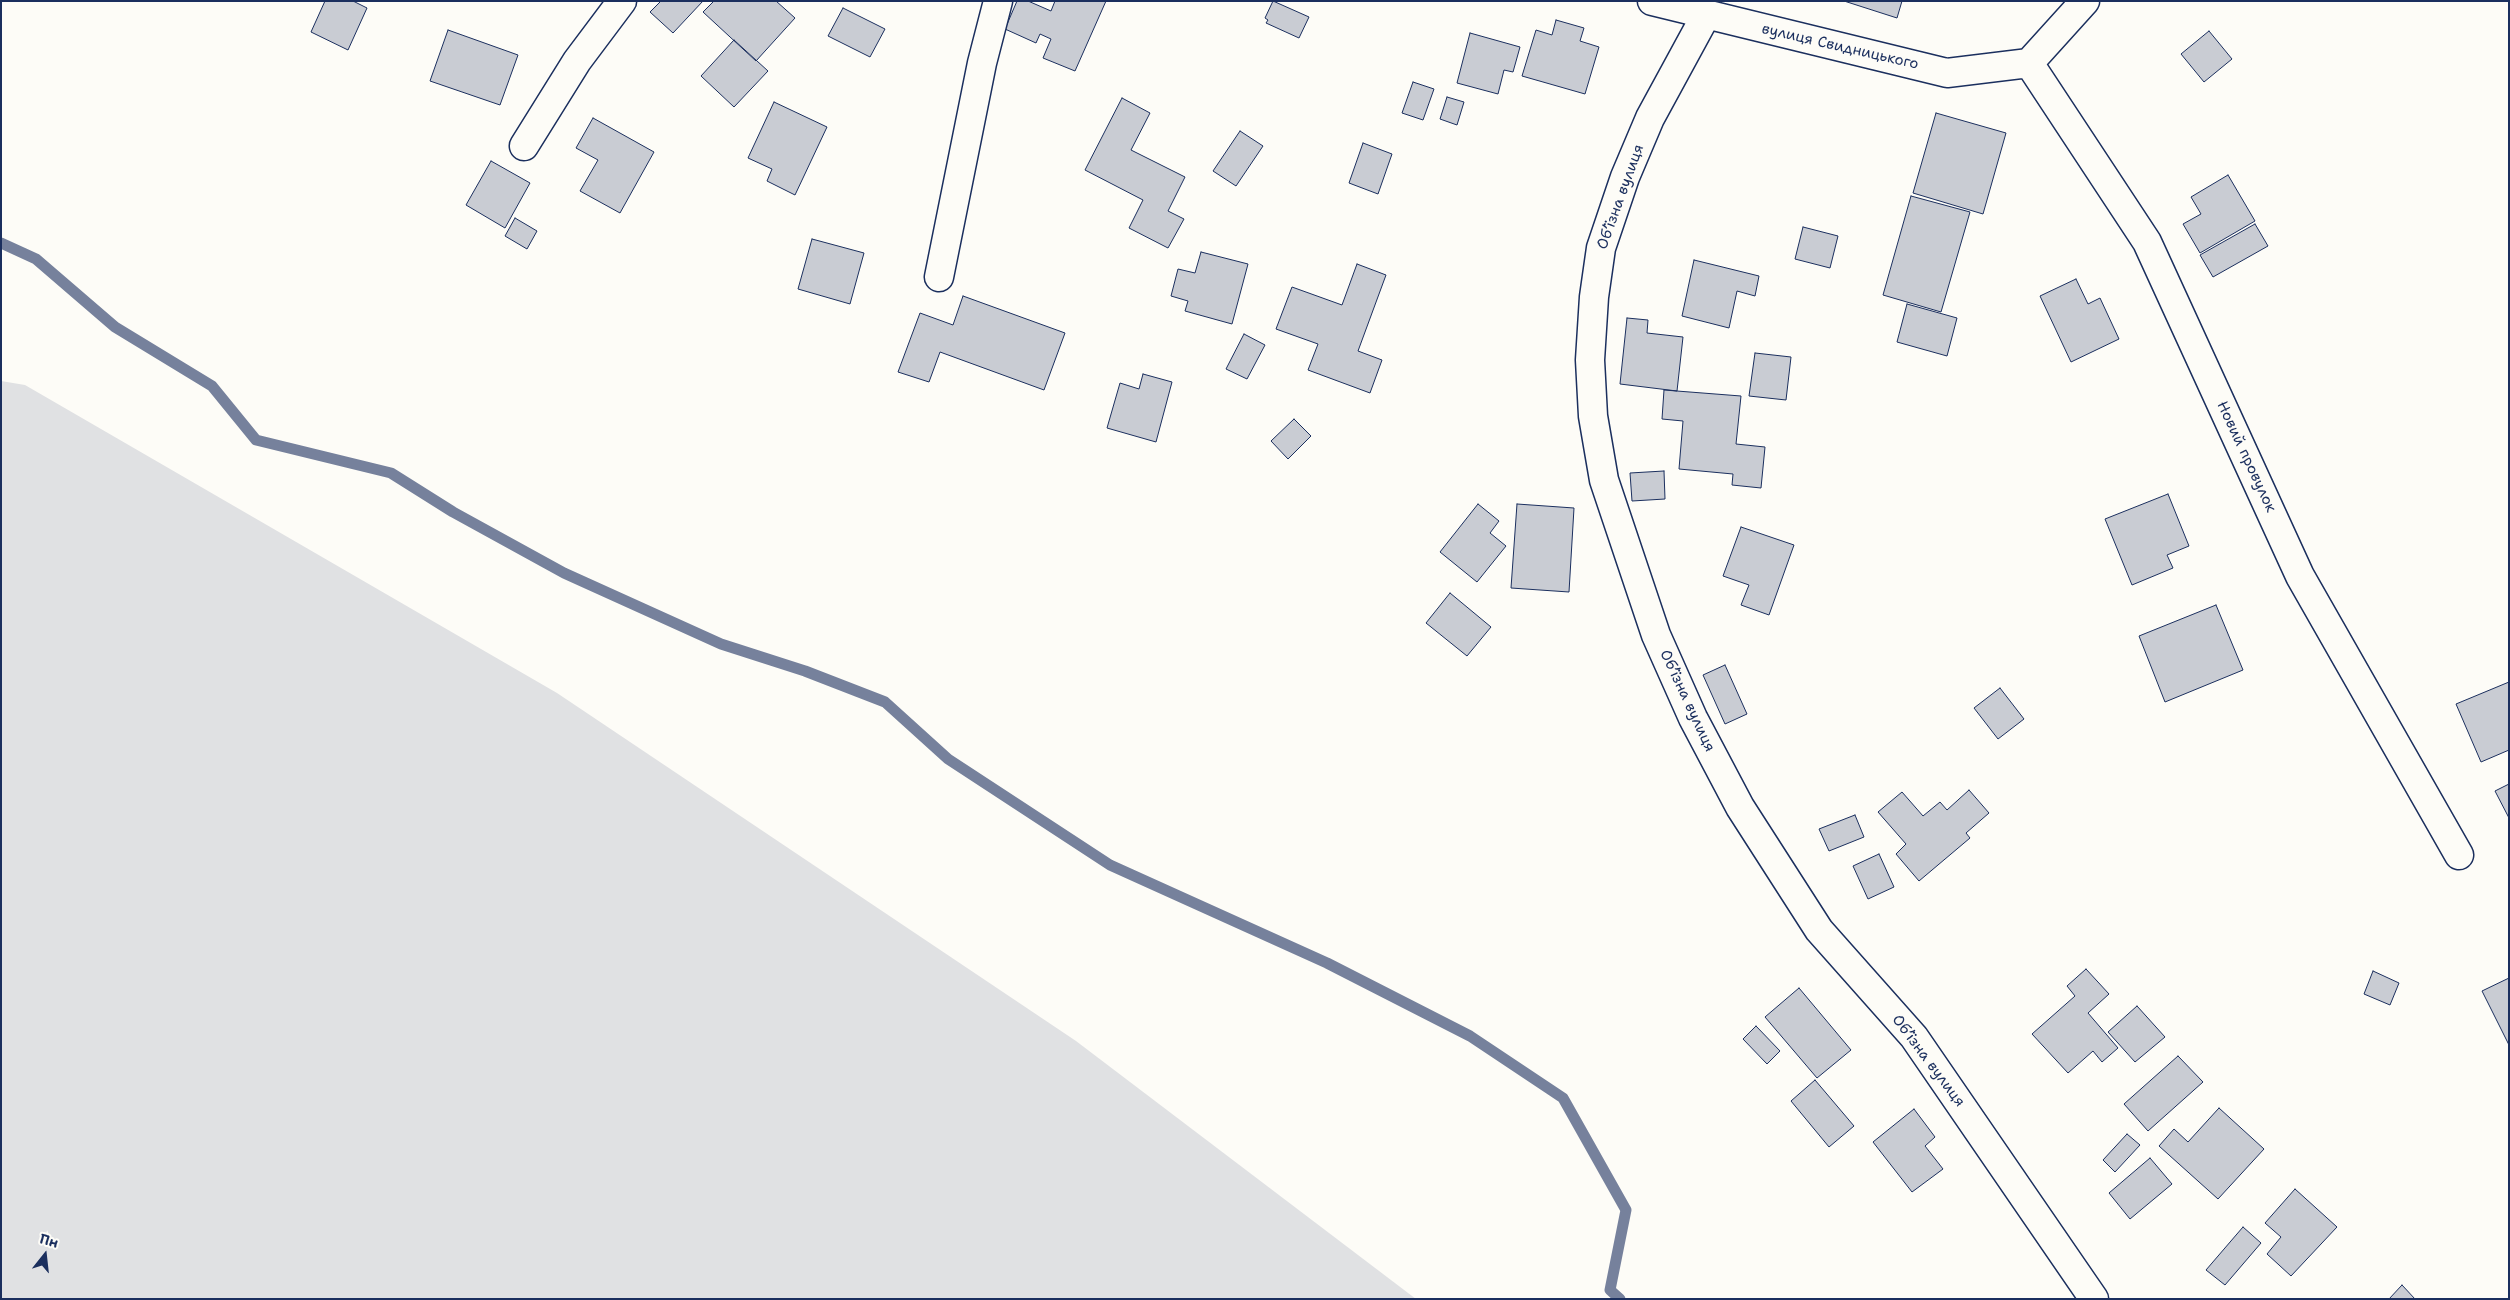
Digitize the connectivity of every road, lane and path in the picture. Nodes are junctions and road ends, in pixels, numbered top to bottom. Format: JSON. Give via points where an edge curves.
{"nodes":[{"id":1,"x":622,"y":1,"type":"edge"},
{"id":2,"x":998,"y":1,"type":"edge"},
{"id":3,"x":1652,"y":1,"type":"edge"},
{"id":4,"x":2085,"y":1,"type":"edge"},
{"id":5,"x":1706,"y":15,"type":"junction"},
{"id":6,"x":2029,"y":63,"type":"junction"},
{"id":7,"x":524,"y":146,"type":"dead end"},
{"id":8,"x":939,"y":277,"type":"dead end"},
{"id":9,"x":2459,"y":855,"type":"dead end"},
{"id":10,"x":2094,"y":1299,"type":"edge"}],
"edges":[{"from":1,"to":7,"type":"street","via":[[577,61]]},
{"from":2,"to":8,"type":"street","via":[[982,63]]},
{"from":3,"to":5,"type":"street","name":"вулиця Свидницького"},
{"from":4,"to":6,"type":"street"},
{"from":5,"to":6,"type":"street","name":"вулиця Свидницького","via":[[1947,72]]},
{"from":5,"to":10,"type":"street","name":"Обʼїзна вулиця","via":[[1650,118],[1625,177],[1601,248],[1590,360],[1593,416],[1604,480],[1656,635],[1693,718],[1740,807],[1819,930],[1914,1037]]},
{"from":6,"to":9,"type":"street","name":"Новий провулок","via":[[2147,242],[2300,576]]}]}
